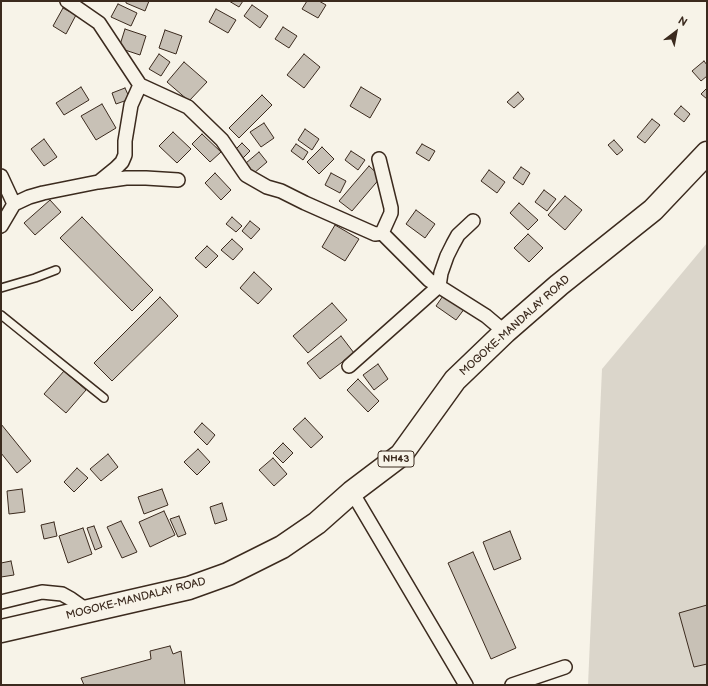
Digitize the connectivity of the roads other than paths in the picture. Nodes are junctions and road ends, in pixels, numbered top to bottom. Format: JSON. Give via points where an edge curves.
{"nodes":[{"id":1,"x":67,"y":1,"type":"edge"},
{"id":2,"x":140,"y":85,"type":"junction"},
{"id":3,"x":707,"y":153,"type":"edge"},
{"id":4,"x":379,"y":159,"type":"dead end"},
{"id":5,"x":1,"y":176,"type":"edge"},
{"id":6,"x":178,"y":180,"type":"dead end"},
{"id":7,"x":98,"y":182,"type":"junction"},
{"id":8,"x":14,"y":204,"type":"junction"},
{"id":9,"x":473,"y":221,"type":"dead end"},
{"id":10,"x":1,"y":226,"type":"edge"},
{"id":11,"x":382,"y":233,"type":"junction"},
{"id":12,"x":56,"y":270,"type":"dead end"},
{"id":13,"x":439,"y":286,"type":"junction"},
{"id":14,"x":1,"y":288,"type":"edge"},
{"id":15,"x":1,"y":315,"type":"edge"},
{"id":16,"x":505,"y":332,"type":"junction"},
{"id":17,"x":349,"y":366,"type":"dead end"},
{"id":18,"x":104,"y":398,"type":"dead end"},
{"id":19,"x":352,"y":492,"type":"junction"},
{"id":20,"x":1,"y":602,"type":"edge"},
{"id":21,"x":88,"y":611,"type":"junction"},
{"id":22,"x":1,"y":631,"type":"edge"},
{"id":23,"x":565,"y":667,"type":"dead end"},
{"id":24,"x":466,"y":685,"type":"edge"},
{"id":25,"x":512,"y":685,"type":"edge"}],
"edges":[{"from":1,"to":2,"type":"street","via":[[99,23]]},
{"from":2,"to":7,"type":"street","via":[[131,105],[122,162]]},
{"from":2,"to":11,"type":"street","via":[[188,107],[222,140],[246,176],[375,234]]},
{"from":3,"to":16,"type":"highway","name":"MOGOKE-MANDALAY ROAD","number":"NH43","via":[[653,210]]},
{"from":4,"to":11,"type":"street","via":[[391,208]]},
{"from":5,"to":8,"type":"street"},
{"from":6,"to":7,"type":"street","via":[[133,178]]},
{"from":7,"to":8,"type":"street","via":[[43,193]]},
{"from":8,"to":10,"type":"street"},
{"from":9,"to":13,"type":"street","via":[[458,235],[446,256]]},
{"from":11,"to":13,"type":"street","via":[[429,280]]},
{"from":12,"to":14,"type":"lane"},
{"from":13,"to":16,"type":"street","via":[[486,316]]},
{"from":13,"to":17,"type":"street"},
{"from":15,"to":18,"type":"lane"},
{"from":16,"to":19,"type":"highway","name":"MOGOKE-MANDALAY ROAD","number":"NH43","via":[[455,380],[401,455]]},
{"from":19,"to":21,"type":"highway","name":"MOGOKE-MANDALAY ROAD","number":"NH43","via":[[317,523],[282,547],[228,574],[189,588]]},
{"from":19,"to":24,"type":"street"},
{"from":20,"to":21,"type":"street","via":[[42,592],[62,594]]},
{"from":21,"to":22,"type":"highway","name":"MOGOKE-MANDALAY ROAD","number":"NH43"},
{"from":23,"to":25,"type":"street"}]}
